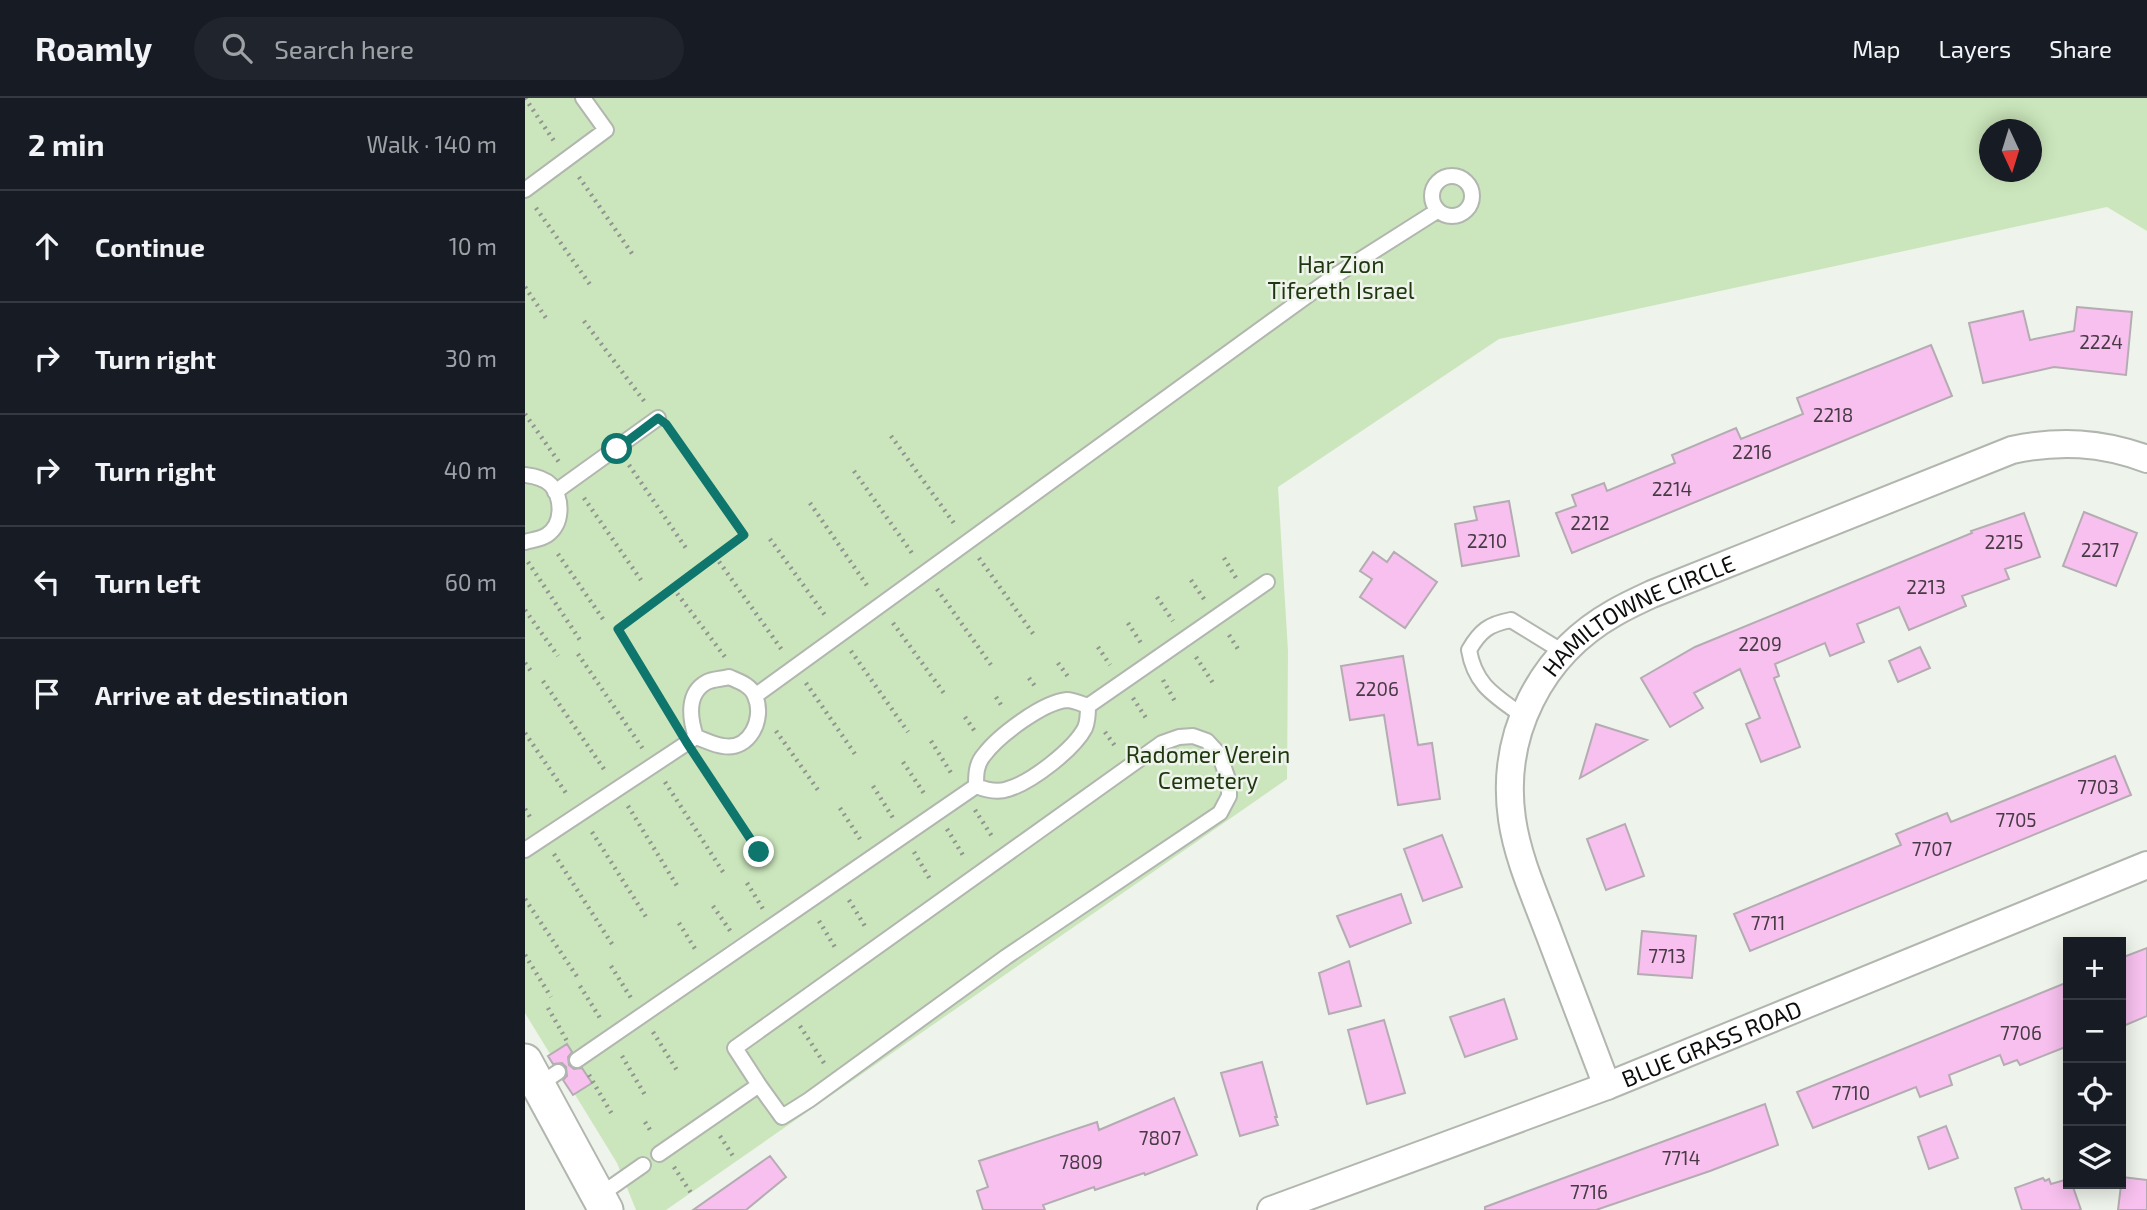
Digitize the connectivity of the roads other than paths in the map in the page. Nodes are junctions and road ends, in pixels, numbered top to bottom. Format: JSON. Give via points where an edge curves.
{"nodes":[{"id":1,"x":583,"y":98,"type":"edge"},
{"id":2,"x":525,"y":190,"type":"edge"},
{"id":3,"x":1437,"y":211,"type":"dead end"},
{"id":4,"x":658,"y":418,"type":"road end"},
{"id":5,"x":2147,"y":459,"type":"edge"},
{"id":6,"x":525,"y":475,"type":"edge"},
{"id":7,"x":555,"y":492,"type":"junction"},
{"id":8,"x":525,"y":542,"type":"edge"},
{"id":9,"x":1267,"y":582,"type":"dead end"},
{"id":10,"x":1563,"y":652,"type":"junction"},
{"id":11,"x":753,"y":695,"type":"junction"},
{"id":12,"x":1088,"y":706,"type":"junction"},
{"id":13,"x":1523,"y":716,"type":"junction"},
{"id":14,"x":692,"y":740,"type":"junction"},
{"id":15,"x":976,"y":786,"type":"junction"},
{"id":16,"x":525,"y":850,"type":"edge"},
{"id":17,"x":2147,"y":865,"type":"edge"},
{"id":18,"x":577,"y":1060,"type":"dead end"},
{"id":19,"x":541,"y":1073,"type":"edge"},
{"id":20,"x":759,"y":1085,"type":"junction"},
{"id":21,"x":1607,"y":1086,"type":"junction"},
{"id":22,"x":659,"y":1153,"type":"dead end"},
{"id":23,"x":643,"y":1165,"type":"dead end"},
{"id":24,"x":603,"y":1203,"type":"edge"},
{"id":25,"x":1271,"y":1210,"type":"edge"}],
"edges":[{"from":1,"to":2,"type":"lane","via":[[606,130]]},
{"from":3,"to":11,"type":"lane","via":[[1333,277]]},
{"from":4,"to":7,"type":"lane"},
{"from":5,"to":10,"type":"street","name":"HAMILTOWNE CIRCLE","via":[[2064,442],[2012,450],[1652,594],[1614,612]]},
{"from":6,"to":7,"type":"lane","via":[[542,479]]},
{"from":7,"to":8,"type":"lane","via":[[560,515],[553,528],[546,536]]},
{"from":9,"to":12,"type":"lane"},
{"from":10,"to":13,"type":"street","name":"HAMILTOWNE CIRCLE","via":[[1543,677]]},
{"from":10,"to":13,"type":"lane","via":[[1511,620],[1480,632],[1469,650],[1472,666],[1482,685]]},
{"from":11,"to":14,"type":"lane","via":[[759,719],[742,743],[725,747]]},
{"from":11,"to":14,"type":"lane","via":[[729,677],[705,682],[691,699]]},
{"from":12,"to":15,"type":"lane","via":[[1087,724],[1076,743],[1040,771],[1007,790]]},
{"from":12,"to":15,"type":"lane","via":[[1069,700],[1048,705],[1020,724],[983,756]]},
{"from":13,"to":21,"type":"street","name":"HAMILTOWNE CIRCLE","via":[[1510,772],[1512,822],[1524,867]]},
{"from":14,"to":16,"type":"lane"},
{"from":15,"to":18,"type":"lane"},
{"from":17,"to":21,"type":"street","name":"BLUE GRASS ROAD"},
{"from":19,"to":24,"type":"street"},
{"from":20,"to":20,"type":"lane","via":[[736,1048],[789,1009],[1162,743],[1193,736],[1207,741],[1219,754],[1229,782],[1229,796],[1220,813],[782,1116]]},
{"from":20,"to":22,"type":"lane"},
{"from":21,"to":25,"type":"street","name":"BLUE GRASS ROAD"},
{"from":23,"to":24,"type":"lane"}]}
